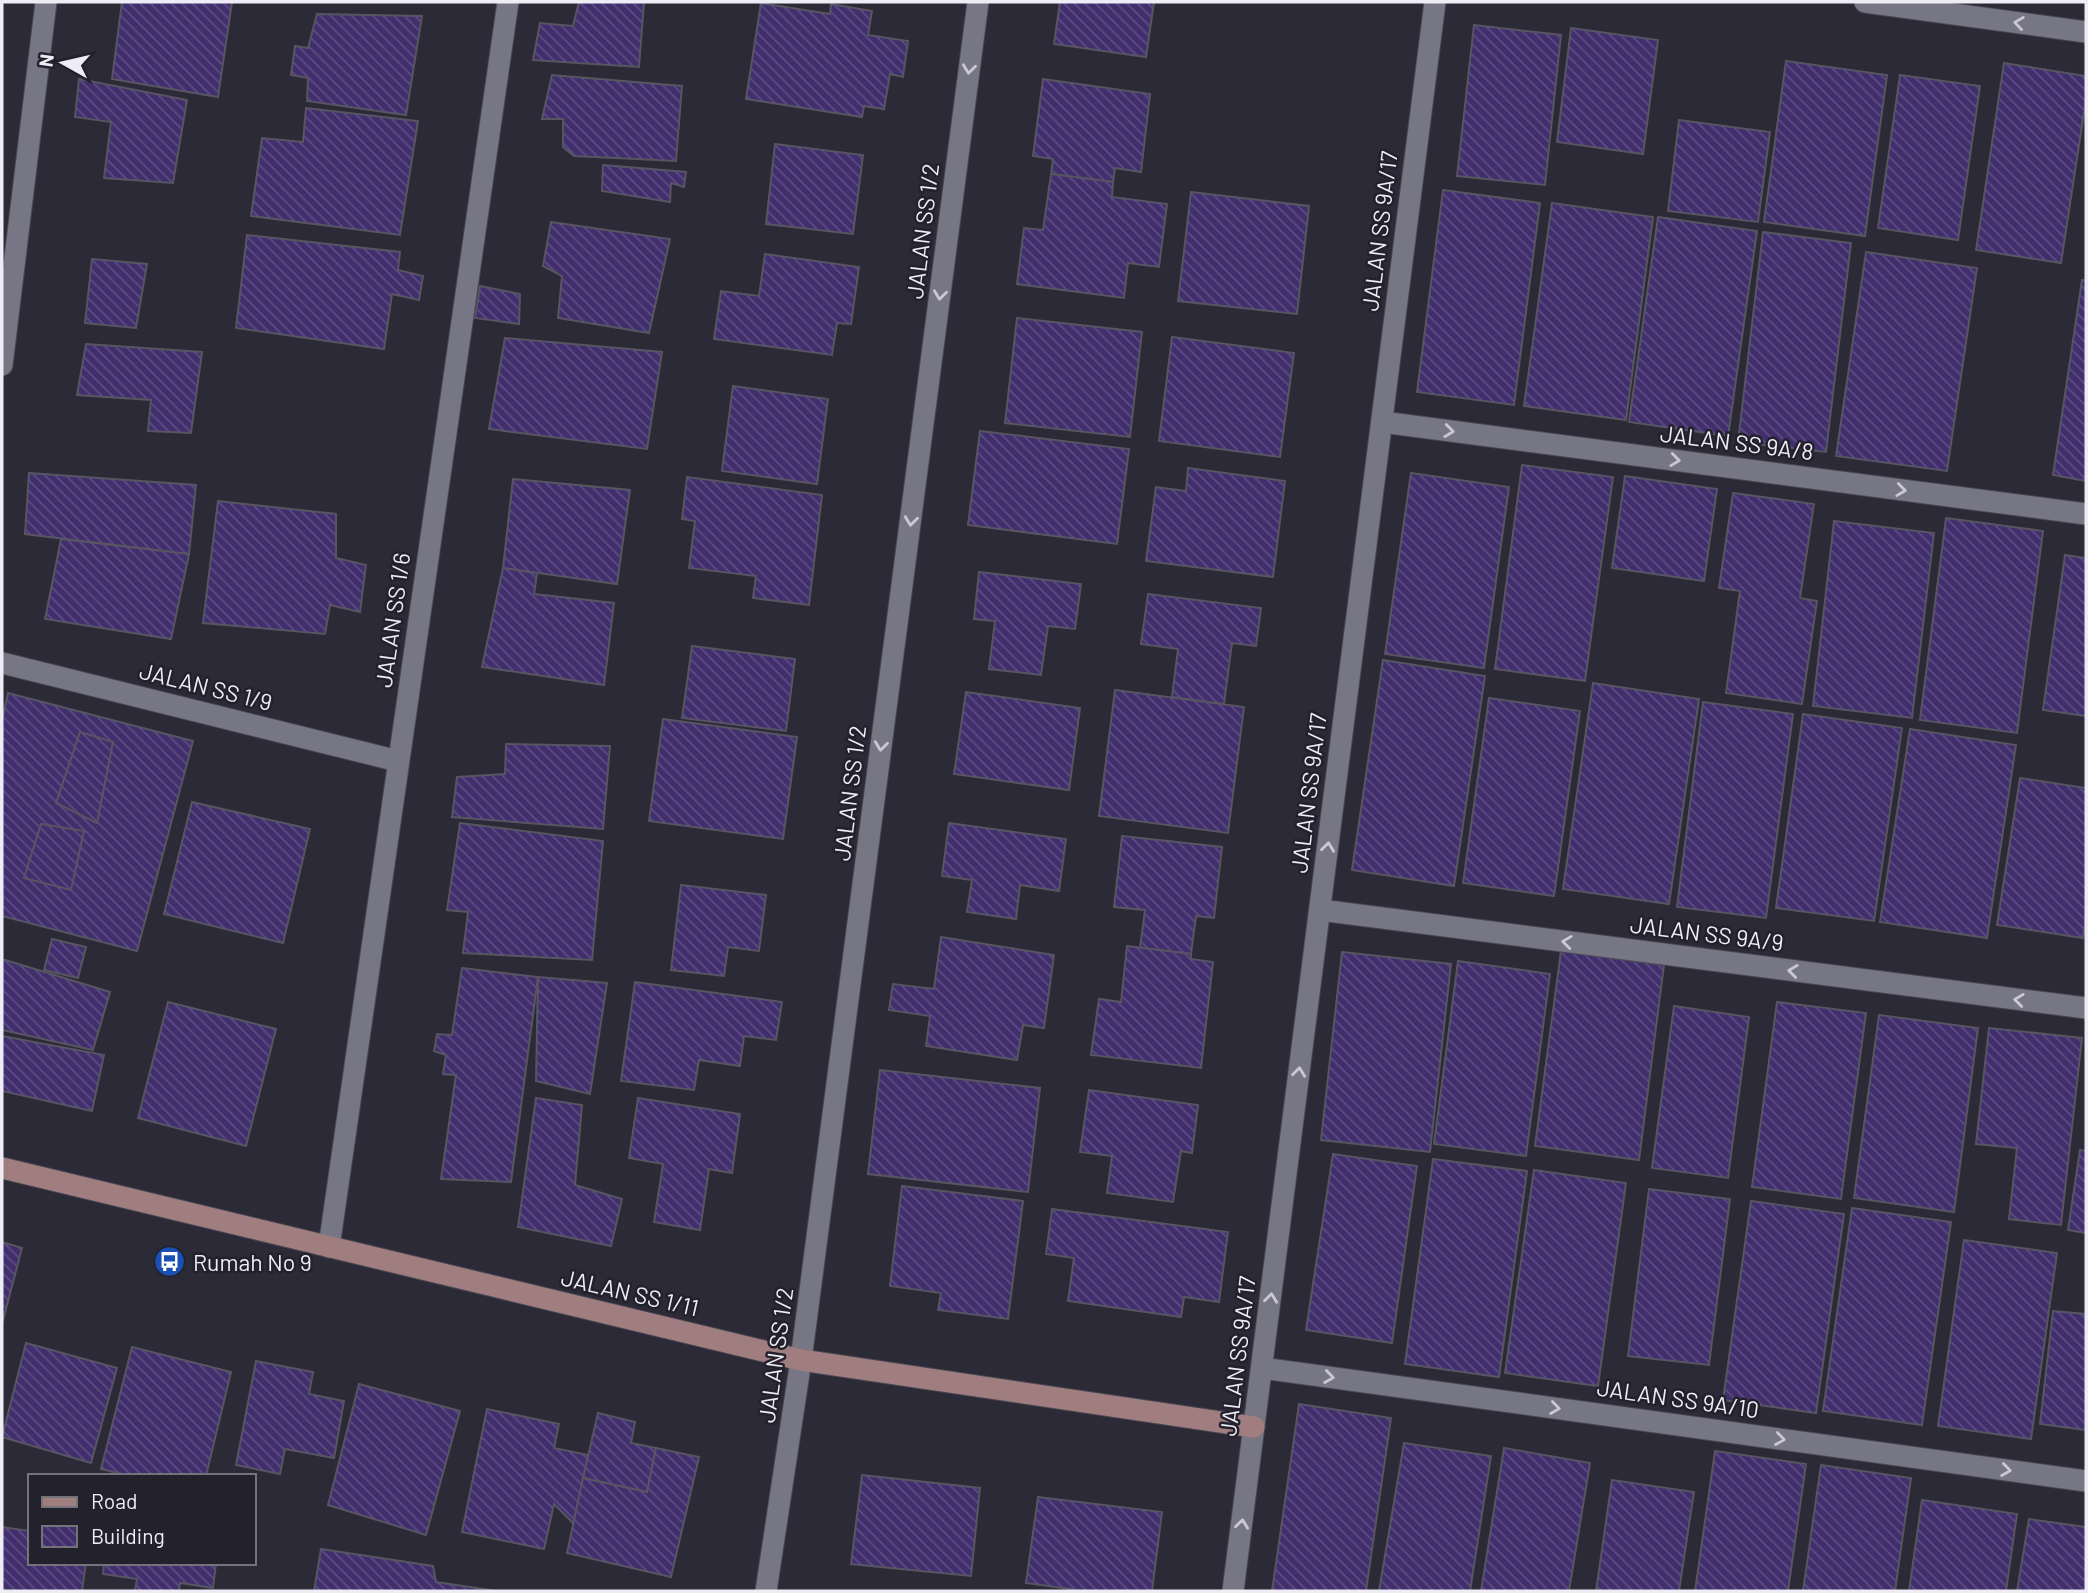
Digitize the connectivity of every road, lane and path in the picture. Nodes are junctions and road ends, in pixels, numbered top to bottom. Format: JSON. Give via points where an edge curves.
{"nodes":[{"id":1,"x":46,"y":2,"type":"edge"},
{"id":2,"x":508,"y":2,"type":"edge"},
{"id":3,"x":978,"y":2,"type":"edge"},
{"id":4,"x":1435,"y":2,"type":"edge"},
{"id":5,"x":1865,"y":2,"type":"edge"},
{"id":6,"x":2086,"y":32,"type":"edge"},
{"id":7,"x":2,"y":365,"type":"edge"},
{"id":8,"x":1382,"y":422,"type":"junction"},
{"id":9,"x":2086,"y":514,"type":"edge"},
{"id":10,"x":2,"y":663,"type":"edge"},
{"id":11,"x":398,"y":761,"type":"junction"},
{"id":12,"x":1320,"y":910,"type":"junction"},
{"id":13,"x":2086,"y":1008,"type":"edge"},
{"id":14,"x":2,"y":1168,"type":"edge"},
{"id":15,"x":329,"y":1247,"type":"junction"},
{"id":16,"x":801,"y":1360,"type":"junction"},
{"id":17,"x":1262,"y":1368,"type":"junction"},
{"id":18,"x":1254,"y":1427,"type":"junction"},
{"id":19,"x":2086,"y":1481,"type":"edge"},
{"id":20,"x":766,"y":1591,"type":"edge"},
{"id":21,"x":1233,"y":1591,"type":"edge"}],
"edges":[{"from":1,"to":7,"type":"street"},
{"from":2,"to":11,"type":"street","name":"JALAN SS 1/6"},
{"from":3,"to":16,"type":"street","name":"JALAN SS 1/2","one_way":true},
{"from":4,"to":8,"type":"street","name":"JALAN SS 9A/17"},
{"from":6,"to":5,"type":"street","one_way":true},
{"from":8,"to":9,"type":"street","name":"JALAN SS 9A/8","one_way":true},
{"from":12,"to":8,"type":"street","name":"JALAN SS 9A/17","one_way":true},
{"from":10,"to":11,"type":"street","name":"JALAN SS 1/9"},
{"from":11,"to":15,"type":"street","name":"JALAN SS 1/6"},
{"from":13,"to":12,"type":"street","name":"JALAN SS 9A/9","one_way":true},
{"from":17,"to":12,"type":"street","name":"JALAN SS 9A/17","one_way":true},
{"from":14,"to":15,"type":"street","name":"JALAN SS 1/11"},
{"from":15,"to":16,"type":"street","name":"JALAN SS 1/11"},
{"from":16,"to":18,"type":"street","name":"JALAN SS 1/11"},
{"from":16,"to":20,"type":"street","name":"JALAN SS 1/2"},
{"from":17,"to":18,"type":"street","name":"JALAN SS 9A/17"},
{"from":17,"to":19,"type":"street","name":"JALAN SS 9A/10","one_way":true},
{"from":21,"to":18,"type":"street","name":"JALAN SS 9A/17","one_way":true}]}
